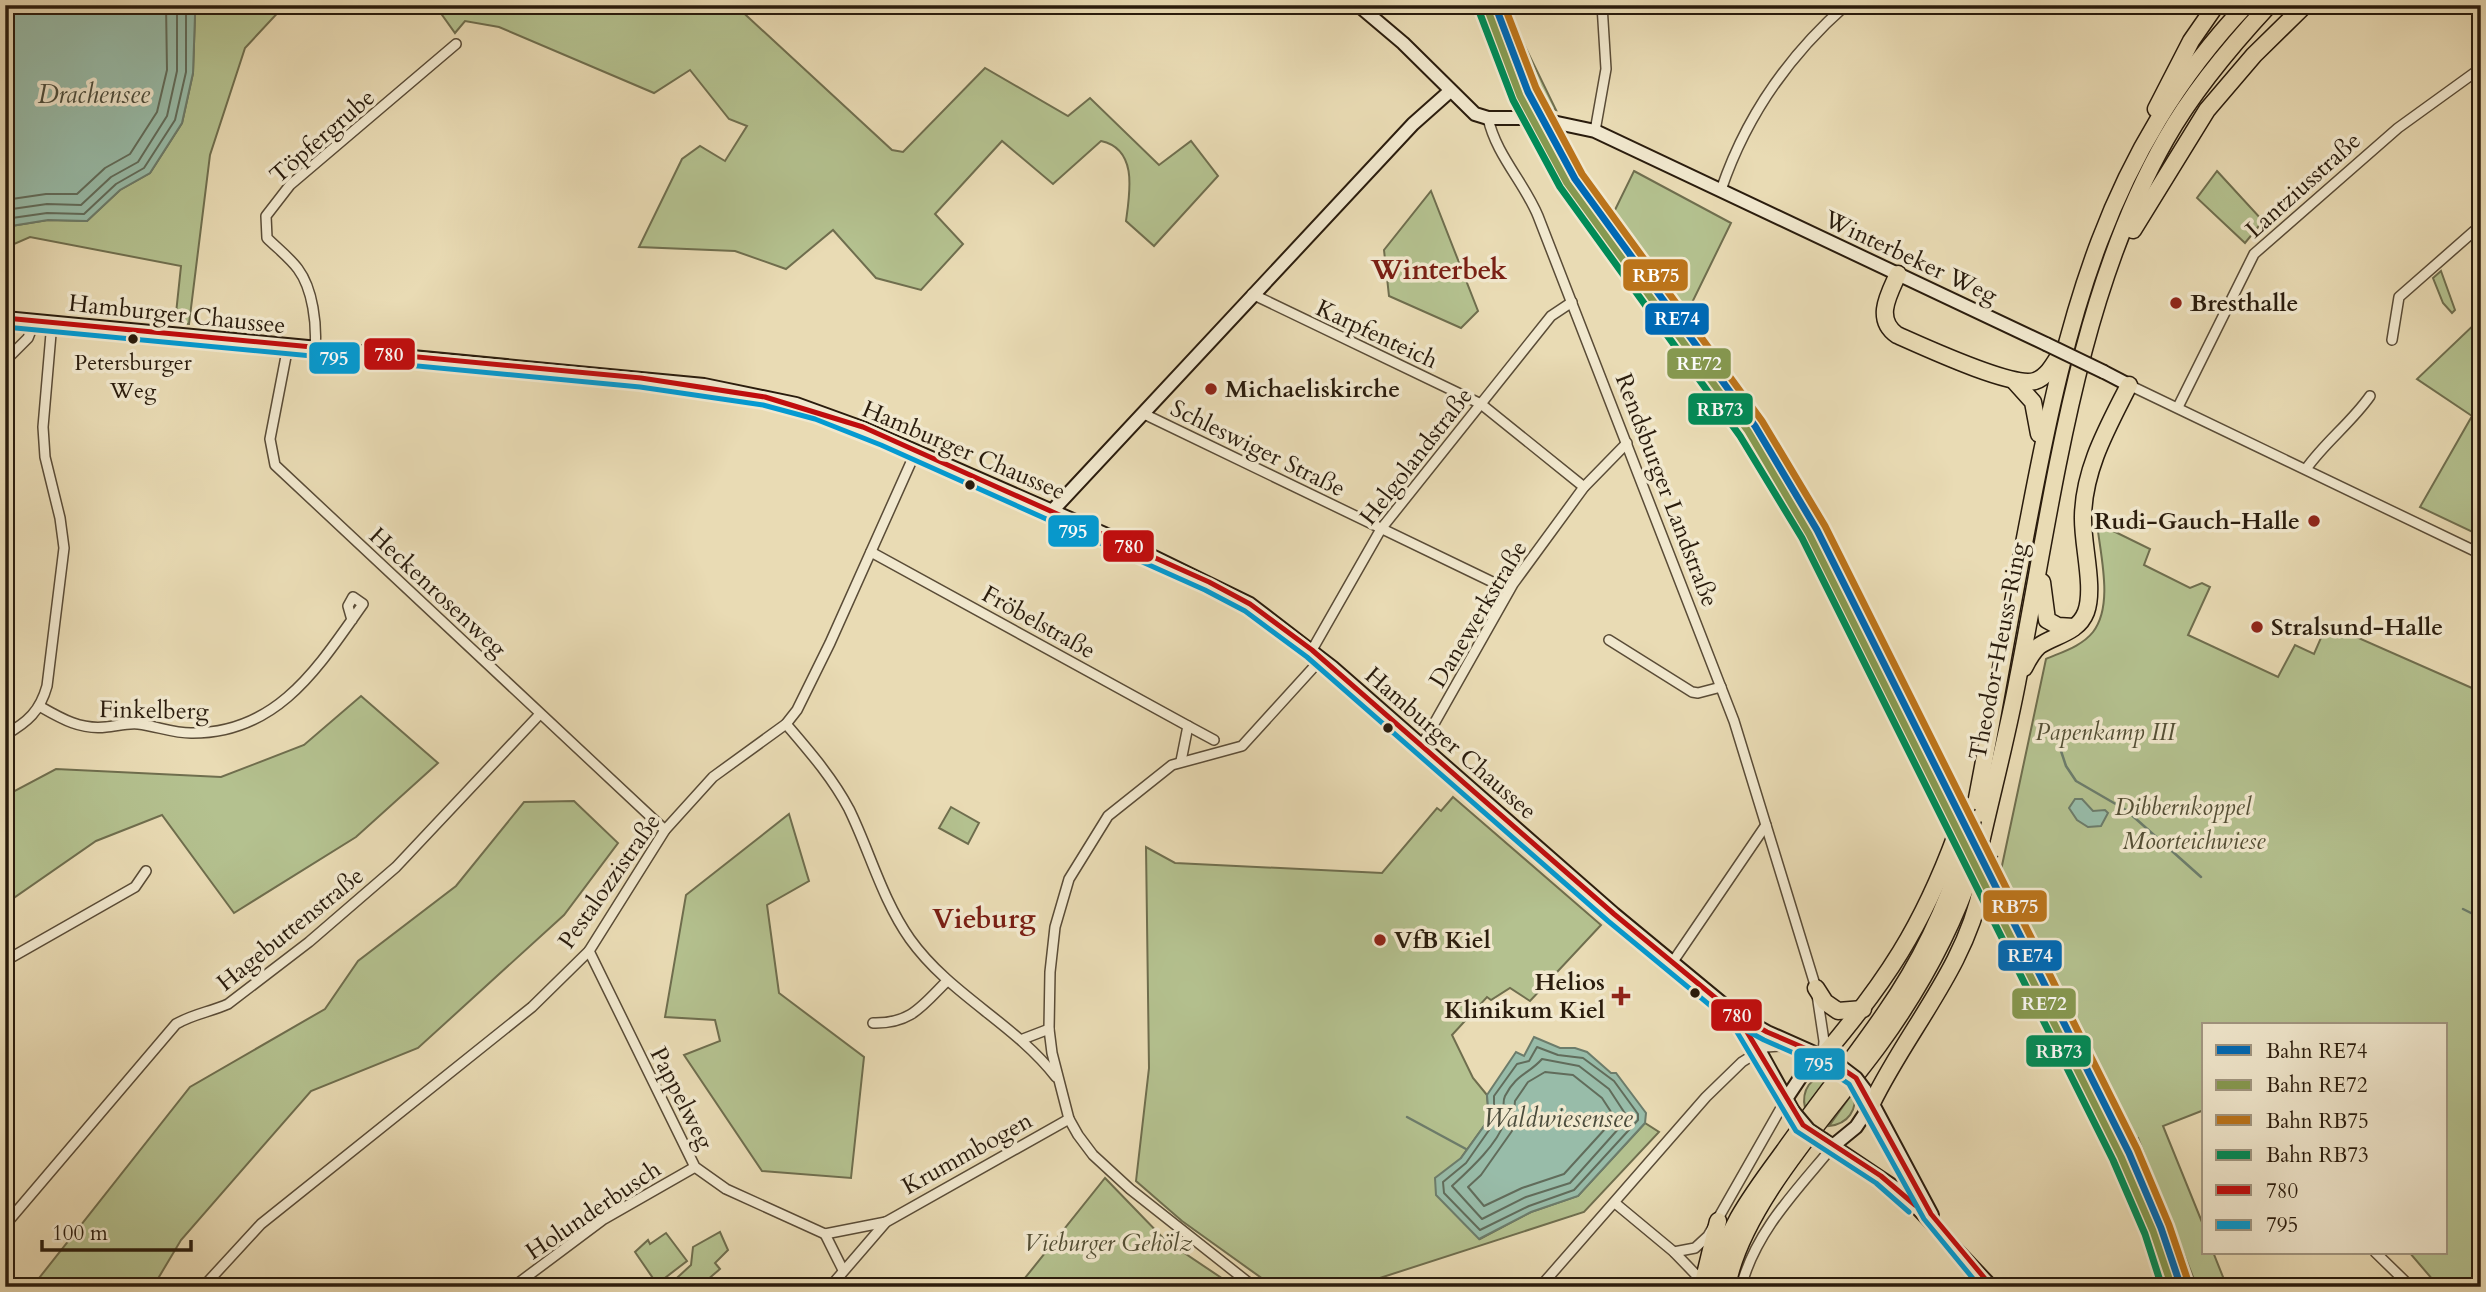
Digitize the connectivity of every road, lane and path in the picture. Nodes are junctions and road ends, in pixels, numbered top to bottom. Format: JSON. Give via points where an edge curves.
{"nodes":[{"id":1,"x":1359,"y":5,"type":"edge"},
{"id":2,"x":1602,"y":5,"type":"edge"},
{"id":3,"x":1846,"y":5,"type":"edge"},
{"id":4,"x":2216,"y":5,"type":"edge"},
{"id":5,"x":2246,"y":5,"type":"edge"},
{"id":6,"x":2269,"y":5,"type":"edge"},
{"id":7,"x":2305,"y":5,"type":"edge"},
{"id":8,"x":456,"y":44,"type":"dead end"},
{"id":9,"x":2481,"y":68,"type":"edge"},
{"id":10,"x":1449,"y":92,"type":"junction"},
{"id":11,"x":1488,"y":118,"type":"junction"},
{"id":12,"x":1595,"y":131,"type":"junction"},
{"id":13,"x":2136,"y":156,"type":"junction"},
{"id":14,"x":1721,"y":190,"type":"junction"},
{"id":15,"x":2481,"y":225,"type":"edge"},
{"id":16,"x":2111,"y":268,"type":"junction"},
{"id":17,"x":1898,"y":274,"type":"junction"},
{"id":18,"x":1252,"y":294,"type":"junction"},
{"id":19,"x":1572,"y":302,"type":"junction"},
{"id":20,"x":5,"y":318,"type":"edge"},
{"id":21,"x":35,"y":320,"type":"junction"},
{"id":22,"x":52,"y":322,"type":"junction"},
{"id":23,"x":2392,"y":340,"type":"dead end"},
{"id":24,"x":2066,"y":343,"type":"junction"},
{"id":25,"x":288,"y":346,"type":"junction"},
{"id":26,"x":315,"y":349,"type":"junction"},
{"id":27,"x":5,"y":362,"type":"edge"},
{"id":28,"x":2015,"y":382,"type":"junction"},
{"id":29,"x":2137,"y":389,"type":"junction"},
{"id":30,"x":2370,"y":396,"type":"dead end"},
{"id":31,"x":1481,"y":404,"type":"junction"},
{"id":32,"x":2178,"y":407,"type":"junction"},
{"id":33,"x":1142,"y":414,"type":"junction"},
{"id":34,"x":1627,"y":443,"type":"junction"},
{"id":35,"x":916,"y":451,"type":"junction"},
{"id":36,"x":2041,"y":456,"type":"junction"},
{"id":37,"x":2306,"y":469,"type":"junction"},
{"id":38,"x":1584,"y":487,"type":"junction"},
{"id":39,"x":1052,"y":511,"type":"junction"},
{"id":40,"x":1381,"y":528,"type":"junction"},
{"id":41,"x":871,"y":552,"type":"junction"},
{"id":42,"x":2040,"y":552,"type":"junction"},
{"id":43,"x":2481,"y":554,"type":"edge"},
{"id":44,"x":1509,"y":590,"type":"junction"},
{"id":45,"x":352,"y":620,"type":"dead end"},
{"id":46,"x":2074,"y":627,"type":"junction"},
{"id":47,"x":1609,"y":640,"type":"dead end"},
{"id":48,"x":1317,"y":654,"type":"junction"},
{"id":49,"x":2018,"y":680,"type":"junction"},
{"id":50,"x":1721,"y":687,"type":"junction"},
{"id":51,"x":41,"y":707,"type":"junction"},
{"id":52,"x":540,"y":715,"type":"junction"},
{"id":53,"x":786,"y":724,"type":"junction"},
{"id":54,"x":1188,"y":726,"type":"junction"},
{"id":55,"x":5,"y":735,"type":"edge"},
{"id":56,"x":1214,"y":740,"type":"dead end"},
{"id":57,"x":1422,"y":745,"type":"junction"},
{"id":58,"x":1181,"y":761,"type":"junction"},
{"id":59,"x":1996,"y":780,"type":"junction"},
{"id":60,"x":1970,"y":812,"type":"junction"},
{"id":61,"x":1766,"y":825,"type":"junction"},
{"id":62,"x":665,"y":830,"type":"junction"},
{"id":63,"x":146,"y":871,"type":"dead end"},
{"id":64,"x":589,"y":951,"type":"junction"},
{"id":65,"x":5,"y":961,"type":"edge"},
{"id":66,"x":1672,"y":963,"type":"junction"},
{"id":67,"x":947,"y":981,"type":"junction"},
{"id":68,"x":1816,"y":988,"type":"junction"},
{"id":69,"x":1863,"y":1009,"type":"junction"},
{"id":70,"x":1742,"y":1020,"type":"junction"},
{"id":71,"x":873,"y":1023,"type":"dead end"},
{"id":72,"x":1049,"y":1029,"type":"junction"},
{"id":73,"x":1023,"y":1039,"type":"junction"},
{"id":74,"x":1794,"y":1045,"type":"junction"},
{"id":75,"x":1759,"y":1050,"type":"junction"},
{"id":76,"x":1829,"y":1059,"type":"junction"},
{"id":77,"x":1057,"y":1078,"type":"junction"},
{"id":78,"x":1868,"y":1096,"type":"junction"},
{"id":79,"x":1786,"y":1099,"type":"junction"},
{"id":80,"x":1069,"y":1119,"type":"junction"},
{"id":81,"x":1829,"y":1142,"type":"junction"},
{"id":82,"x":695,"y":1167,"type":"junction"},
{"id":83,"x":1615,"y":1203,"type":"junction"},
{"id":84,"x":886,"y":1222,"type":"junction"},
{"id":85,"x":1718,"y":1222,"type":"junction"},
{"id":86,"x":5,"y":1225,"type":"edge"},
{"id":87,"x":1941,"y":1230,"type":"junction"},
{"id":88,"x":825,"y":1234,"type":"junction"},
{"id":89,"x":1674,"y":1252,"type":"junction"},
{"id":90,"x":2377,"y":1254,"type":"edge"},
{"id":91,"x":843,"y":1270,"type":"junction"},
{"id":92,"x":1706,"y":1285,"type":"edge"},
{"id":93,"x":203,"y":1287,"type":"edge"},
{"id":94,"x":513,"y":1287,"type":"edge"},
{"id":95,"x":830,"y":1287,"type":"edge"},
{"id":96,"x":1254,"y":1287,"type":"edge"},
{"id":97,"x":1541,"y":1287,"type":"edge"},
{"id":98,"x":1727,"y":1287,"type":"edge"},
{"id":99,"x":1741,"y":1287,"type":"edge"},
{"id":100,"x":1992,"y":1287,"type":"edge"},
{"id":101,"x":2411,"y":1287,"type":"edge"}],
"edges":[{"from":1,"to":10,"type":"main road"},
{"from":2,"to":12,"type":"street","via":[[1606,69]]},
{"from":3,"to":14,"type":"street","via":[[1782,72],[1762,102]]},
{"from":4,"to":13,"type":"highway","via":[[2181,59]]},
{"from":5,"to":13,"type":"highway","name":"Theodor-Heuss-Ring","via":[[2190,75]]},
{"from":6,"to":16,"type":"highway","name":"Theodor-Heuss-Ring","via":[[2215,67],[2166,138]]},
{"from":7,"to":16,"type":"highway","via":[[2207,110]]},
{"from":8,"to":26,"type":"street","name":"Töpfergrube","via":[[290,185],[266,216],[267,238],[304,279],[316,329]]},
{"from":9,"to":32,"type":"street","name":"Lantziusstraße","via":[[2398,128],[2254,254]]},
{"from":10,"to":11,"type":"main road","via":[[1475,114]]},
{"from":10,"to":18,"type":"main road"},
{"from":11,"to":12,"type":"main road","name":"Winterbeker Weg","bridge":true,"via":[[1527,118]]},
{"from":11,"to":19,"type":"street","name":"Rendsburger Landstraße","via":[[1493,141],[1528,192]]},
{"from":12,"to":14,"type":"main road","name":"Winterbeker Weg"},
{"from":13,"to":24,"type":"highway","name":"Theodor-Heuss-Ring","via":[[2098,239]]},
{"from":14,"to":17,"type":"main road","name":"Winterbeker Weg"},
{"from":15,"to":23,"type":"street","via":[[2399,297]]},
{"from":16,"to":42,"type":"highway","name":"Theodor-Heuss-Ring","via":[[2073,394]]},
{"from":17,"to":28,"type":"highway","via":[[1885,304],[1891,331]]},
{"from":17,"to":29,"type":"main road","name":"Winterbeker Weg","bridge":true},
{"from":18,"to":31,"type":"street","name":"Karpfenteich"},
{"from":18,"to":33,"type":"main road"},
{"from":19,"to":31,"type":"street","name":"Helgolandstraße","via":[[1552,316]]},
{"from":19,"to":34,"type":"street","name":"Rendsburger Landstraße"},
{"from":20,"to":21,"type":"main road","name":"Hamburger Chaussee"},
{"from":21,"to":22,"type":"main road","name":"Hamburger Chaussee"},
{"from":21,"to":27,"type":"street","via":[[29,338]]},
{"from":22,"to":25,"type":"main road","name":"Hamburger Chaussee"},
{"from":22,"to":51,"type":"street","via":[[43,427],[64,548]]},
{"from":24,"to":28,"type":"highway","via":[[2042,377]]},
{"from":24,"to":36,"type":"highway","name":"Theodor-Heuss-Ring"},
{"from":25,"to":26,"type":"main road","name":"Hamburger Chaussee"},
{"from":25,"to":52,"type":"street","name":"Heckenrosenweg","via":[[270,439],[275,465]]},
{"from":26,"to":35,"type":"main road","name":"Hamburger Chaussee","via":[[704,385],[796,404]]},
{"from":28,"to":36,"type":"highway","via":[[2036,408]]},
{"from":29,"to":32,"type":"street","name":"Winterbeker Weg"},
{"from":29,"to":46,"type":"highway","via":[[2097,450],[2088,480],[2083,513],[2088,605]]},
{"from":30,"to":37,"type":"street"},
{"from":31,"to":38,"type":"street","name":"Karpfenteich"},
{"from":31,"to":40,"type":"street","name":"Helgolandstraße"},
{"from":32,"to":37,"type":"street","name":"Winterbeker Weg"},
{"from":33,"to":39,"type":"main road"},
{"from":33,"to":40,"type":"street","name":"Schleswiger Straße"},
{"from":34,"to":38,"type":"street","name":"Danewerkstraße"},
{"from":34,"to":50,"type":"street","name":"Rendsburger Landstraße"},
{"from":35,"to":39,"type":"main road","name":"Hamburger Chaussee"},
{"from":35,"to":41,"type":"street","name":"Pestalozzistraße"},
{"from":36,"to":60,"type":"highway","name":"Theodor-Heuss-Ring"},
{"from":37,"to":43,"type":"street","name":"Winterbeker Weg"},
{"from":38,"to":44,"type":"street","name":"Danewerkstraße"},
{"from":39,"to":48,"type":"main road","name":"Hamburger Chaussee","via":[[1230,593]]},
{"from":40,"to":44,"type":"street","name":"Schleswiger Straße"},
{"from":40,"to":48,"type":"street","name":"Helgolandstraße"},
{"from":41,"to":53,"type":"street","name":"Pestalozzistraße","via":[[797,710]]},
{"from":41,"to":54,"type":"street","name":"Fröbelstraße"},
{"from":42,"to":46,"type":"highway","via":[[2044,615],[2051,623]]},
{"from":42,"to":49,"type":"highway","name":"Theodor-Heuss-Ring"},
{"from":44,"to":57,"type":"street","name":"Danewerkstraße"},
{"from":45,"to":51,"type":"street","name":"Finkelberg","via":[[294,694],[267,713],[229,728],[192,733],[138,724],[93,728],[67,722]]},
{"from":46,"to":49,"type":"highway","via":[[2037,649]]},
{"from":47,"to":50,"type":"street","via":[[1692,692]]},
{"from":48,"to":57,"type":"main road","name":"Hamburger Chaussee"},
{"from":48,"to":58,"type":"street","name":"Helgolandstraße","via":[[1242,746]]},
{"from":49,"to":59,"type":"highway","name":"Theodor-Heuss-Ring"},
{"from":50,"to":61,"type":"street","name":"Rendsburger Landstraße"},
{"from":51,"to":55,"type":"street"},
{"from":52,"to":62,"type":"street","name":"Heckenrosenweg"},
{"from":52,"to":86,"type":"street","name":"Hagebuttenstraße","via":[[396,867],[317,935],[228,1004],[194,1013],[176,1024]]},
{"from":53,"to":62,"type":"street","name":"Pestalozzistraße","via":[[713,777]]},
{"from":53,"to":67,"type":"street","via":[[825,769],[849,809],[886,897],[910,939]]},
{"from":54,"to":56,"type":"street","name":"Fröbelstraße"},
{"from":54,"to":58,"type":"street"},
{"from":57,"to":66,"type":"main road","name":"Hamburger Chaussee"},
{"from":58,"to":72,"type":"street","name":"Helgolandstraße","via":[[1108,816],[1069,879],[1055,928]]},
{"from":59,"to":78,"type":"highway","bridge":true,"via":[[1989,854],[1974,918],[1952,969]]},
{"from":59,"to":98,"type":"highway","name":"Theodor-Heuss-Ring","bridge":true,"via":[[1973,867],[1928,971],[1757,1210],[1740,1242]]},
{"from":60,"to":69,"type":"highway","bridge":true,"via":[[1922,916]]},
{"from":60,"to":92,"type":"highway","name":"Theodor-Heuss-Ring","bridge":true,"via":[[1964,850],[1922,954],[1885,1013],[1745,1205]]},
{"from":61,"to":66,"type":"street"},
{"from":61,"to":68,"type":"street","name":"Rendsburger Landstraße"},
{"from":62,"to":64,"type":"street","name":"Pestalozzistraße"},
{"from":63,"to":65,"type":"street","via":[[135,887]]},
{"from":64,"to":82,"type":"street","name":"Pappelweg"},
{"from":64,"to":93,"type":"street","name":"Pestalozzistraße","via":[[532,1007],[261,1224]]},
{"from":66,"to":70,"type":"main road","name":"Hamburger Chaussee"},
{"from":67,"to":71,"type":"street","via":[[910,1018]]},
{"from":67,"to":73,"type":"street"},
{"from":68,"to":69,"type":"highway","via":[[1838,1011]]},
{"from":68,"to":76,"type":"street","name":"Rendsburger Landstraße"},
{"from":69,"to":76,"type":"highway"},
{"from":70,"to":74,"type":"main road","name":"Hamburger Chaussee"},
{"from":70,"to":75,"type":"main road","name":"Hamburger Chaussee"},
{"from":72,"to":73,"type":"street"},
{"from":72,"to":77,"type":"street","name":"Helgolandstraße"},
{"from":73,"to":77,"type":"street"},
{"from":74,"to":75,"type":"street"},
{"from":74,"to":76,"type":"main road","name":"Hamburger Chaussee"},
{"from":75,"to":79,"type":"main road","name":"Hamburger Chaussee"},
{"from":75,"to":83,"type":"street","via":[[1706,1097]]},
{"from":76,"to":78,"type":"main road","name":"Hamburger Chaussee","bridge":true,"via":[[1856,1078]]},
{"from":76,"to":79,"type":"main road","via":[[1802,1075]]},
{"from":77,"to":80,"type":"street","name":"Helgolandstraße"},
{"from":78,"to":81,"type":"main road","via":[[1856,1127]]},
{"from":78,"to":87,"type":"main road","name":"Hamburger Chaussee"},
{"from":79,"to":81,"type":"main road","name":"Hamburger Chaussee","bridge":true,"via":[[1809,1130]]},
{"from":79,"to":85,"type":"street"},
{"from":80,"to":84,"type":"street","name":"Krummbogen"},
{"from":80,"to":96,"type":"street","name":"Helgolandstraße","via":[[1093,1155]]},
{"from":81,"to":87,"type":"main road","name":"Hamburger Chaussee","via":[[1903,1193]]},
{"from":81,"to":99,"type":"street","via":[[1773,1219]]},
{"from":82,"to":88,"type":"street","name":"Pappelweg","via":[[726,1189]]},
{"from":82,"to":94,"type":"street","name":"Holunderbusch","via":[[604,1219]]},
{"from":83,"to":89,"type":"street"},
{"from":83,"to":97,"type":"street"},
{"from":84,"to":88,"type":"street","name":"Krummbogen"},
{"from":84,"to":91,"type":"street","name":"Krummbogen"},
{"from":85,"to":89,"type":"street","via":[[1699,1246]]},
{"from":85,"to":92,"type":"highway"},
{"from":87,"to":100,"type":"main road","name":"Hamburger Chaussee"},
{"from":88,"to":91,"type":"street"},
{"from":89,"to":92,"type":"street"},
{"from":90,"to":101,"type":"street"},
{"from":91,"to":95,"type":"street","name":"Krummbogen"}]}
